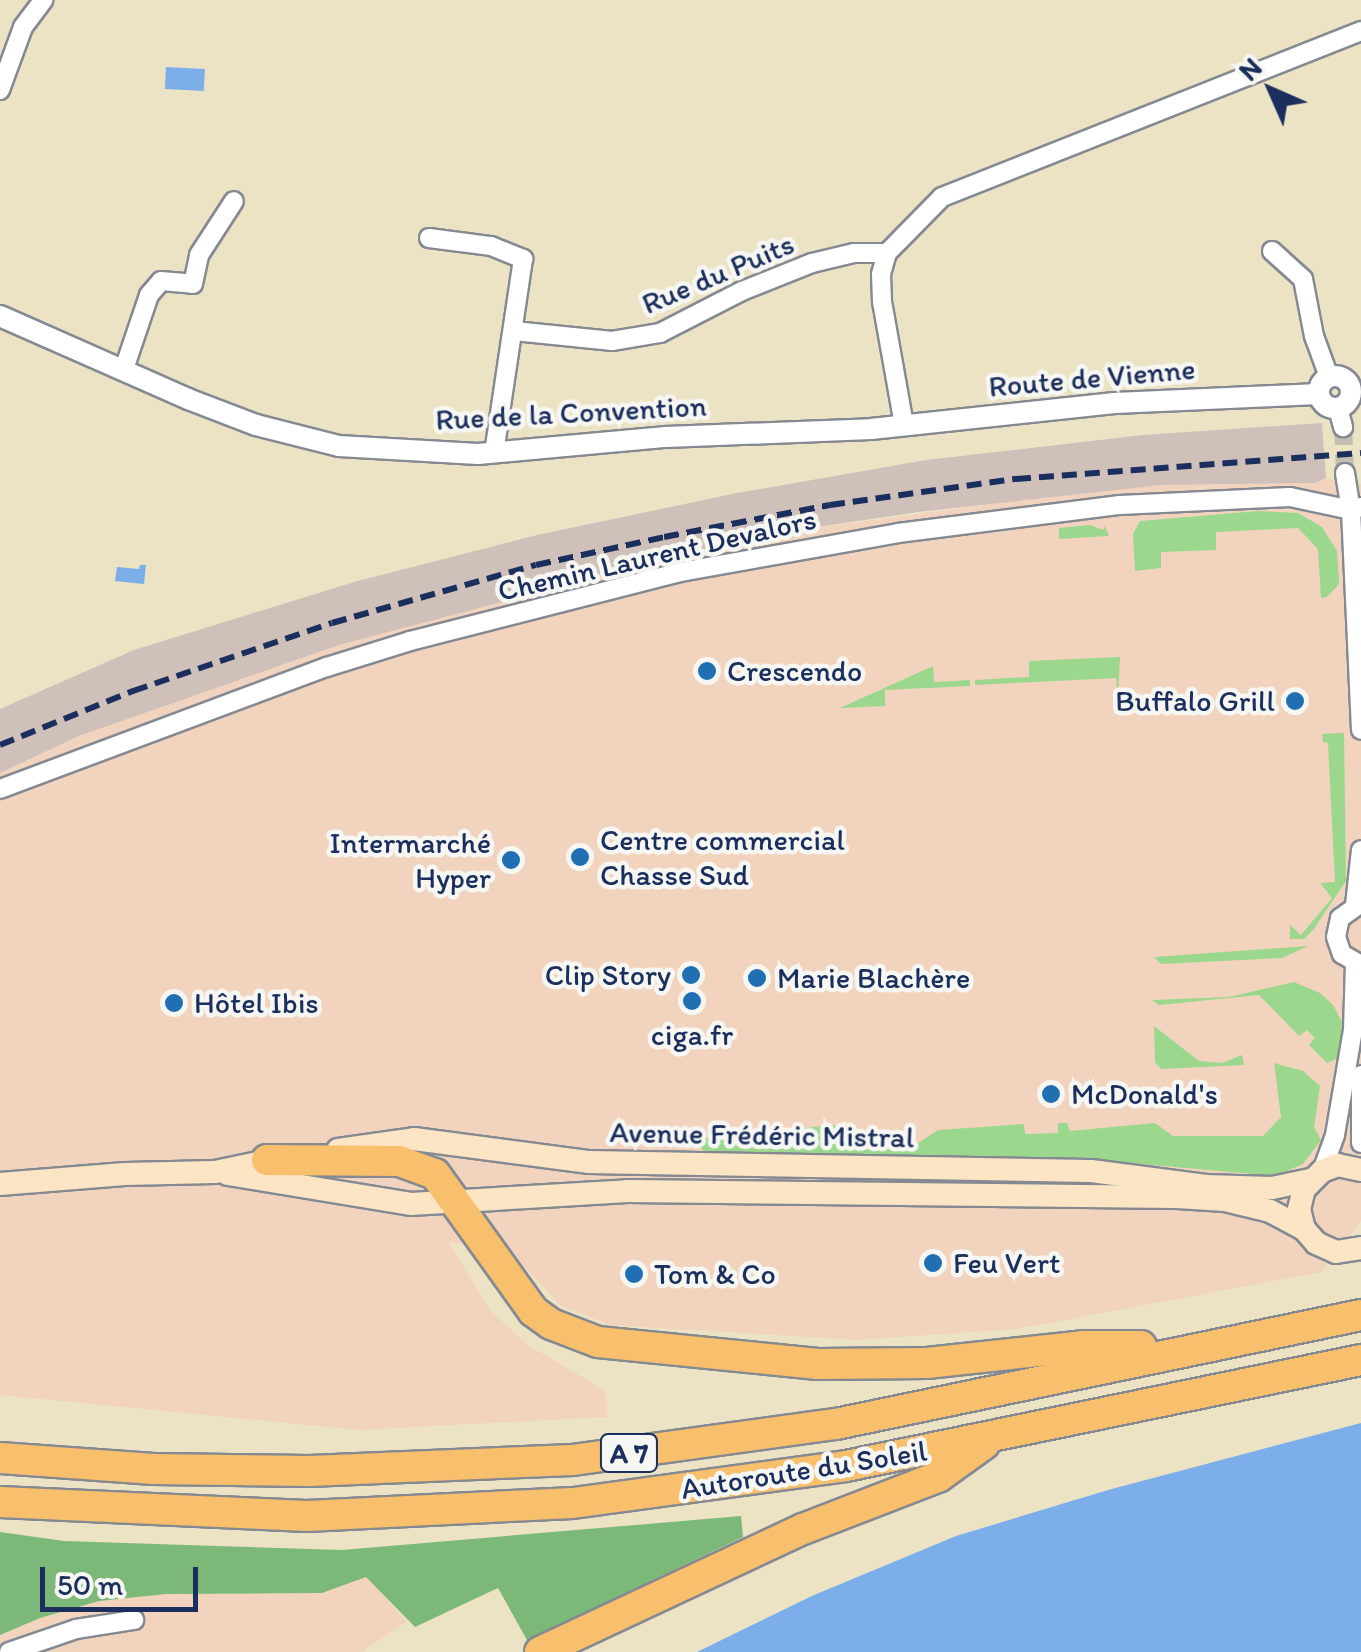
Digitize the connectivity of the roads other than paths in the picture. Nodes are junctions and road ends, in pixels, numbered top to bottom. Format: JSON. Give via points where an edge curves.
{"nodes":[{"id":1,"x":44,"y":0,"type":"edge"},
{"id":2,"x":1361,"y":31,"type":"edge"},
{"id":3,"x":0,"y":90,"type":"edge"},
{"id":4,"x":234,"y":201,"type":"dead end"},
{"id":5,"x":428,"y":238,"type":"dead end"},
{"id":6,"x":1272,"y":251,"type":"dead end"},
{"id":7,"x":888,"y":252,"type":"junction"},
{"id":8,"x":0,"y":316,"type":"edge"},
{"id":9,"x":514,"y":331,"type":"junction"},
{"id":10,"x":124,"y":369,"type":"junction"},
{"id":11,"x":1324,"y":386,"type":"junction"},
{"id":12,"x":1356,"y":390,"type":"edge"},
{"id":13,"x":904,"y":426,"type":"junction"},
{"id":14,"x":871,"y":429,"type":"joint"},
{"id":15,"x":494,"y":453,"type":"junction"},
{"id":16,"x":1345,"y":473,"type":"tunnel mouth"},
{"id":17,"x":1356,"y":509,"type":"edge"},
{"id":18,"x":1361,"y":730,"type":"edge"},
{"id":19,"x":0,"y":789,"type":"edge"},
{"id":20,"x":1361,"y":850,"type":"edge"},
{"id":21,"x":1358,"y":904,"type":"edge"},
{"id":22,"x":1358,"y":965,"type":"edge"},
{"id":23,"x":1361,"y":1078,"type":"edge"},
{"id":24,"x":1342,"y":1090,"type":"junction"},
{"id":25,"x":1361,"y":1143,"type":"edge"},
{"id":26,"x":267,"y":1160,"type":"junction"},
{"id":27,"x":398,"y":1161,"type":"junction"},
{"id":28,"x":1361,"y":1170,"type":"edge"},
{"id":29,"x":215,"y":1172,"type":"junction"},
{"id":30,"x":1316,"y":1176,"type":"junction"},
{"id":31,"x":0,"y":1184,"type":"edge"},
{"id":32,"x":472,"y":1202,"type":"junction"},
{"id":33,"x":411,"y":1204,"type":"junction"},
{"id":34,"x":1304,"y":1230,"type":"junction"},
{"id":35,"x":1361,"y":1248,"type":"edge"},
{"id":36,"x":1361,"y":1316,"type":"edge"},
{"id":37,"x":1200,"y":1347,"type":"junction"},
{"id":38,"x":1361,"y":1360,"type":"edge"},
{"id":39,"x":994,"y":1437,"type":"junction"},
{"id":40,"x":0,"y":1458,"type":"edge"},
{"id":41,"x":0,"y":1502,"type":"edge"},
{"id":42,"x":134,"y":1620,"type":"dead end"},
{"id":43,"x":9,"y":1652,"type":"edge"},
{"id":44,"x":540,"y":1652,"type":"edge"}],
"edges":[{"from":1,"to":3,"type":"street","via":[[23,27]]},
{"from":2,"to":7,"type":"street","via":[[983,177],[942,197]]},
{"from":4,"to":10,"type":"street","via":[[199,255],[193,284],[161,281],[149,295]]},
{"from":5,"to":9,"type":"street","via":[[492,246],[523,259]]},
{"from":6,"to":11,"type":"street","via":[[1303,279]]},
{"from":7,"to":9,"type":"street","name":"Rue du Puits","via":[[812,263],[660,334],[612,341]]},
{"from":7,"to":13,"type":"street","via":[[882,302]]},
{"from":8,"to":10,"type":"street","name":"Rue de la Convention"},
{"from":9,"to":15,"type":"street"},
{"from":10,"to":15,"type":"street","name":"Rue de la Convention","via":[[256,425],[339,446]]},
{"from":11,"to":12,"type":"street","via":[[1343,378]]},
{"from":11,"to":12,"type":"street","via":[[1328,406],[1340,418]]},
{"from":11,"to":13,"type":"street","name":"Route de Vienne"},
{"from":13,"to":14,"type":"street","name":"Route de Vienne"},
{"from":14,"to":15,"type":"street","name":"Rue de la Convention"},
{"from":16,"to":17,"type":"street"},
{"from":17,"to":18,"type":"street"},
{"from":17,"to":19,"type":"street","name":"Chemin Laurent Devalors","via":[[1290,498],[1120,505],[931,528],[696,568],[360,656]]},
{"from":20,"to":21,"type":"street"},
{"from":21,"to":22,"type":"street","via":[[1340,918],[1336,937],[1342,954]]},
{"from":22,"to":24,"type":"street"},
{"from":23,"to":24,"type":"street"},
{"from":23,"to":25,"type":"street"},
{"from":24,"to":30,"type":"street","via":[[1335,1135]]},
{"from":26,"to":27,"type":"highway"},
{"from":26,"to":29,"type":"main road","name":"Avenue Frédéric Mistral"},
{"from":26,"to":30,"type":"main road","name":"Avenue Frédéric Mistral","via":[[414,1140],[589,1162],[1091,1172],[1239,1188],[1272,1188]]},
{"from":27,"to":32,"type":"highway","via":[[434,1174]]},
{"from":27,"to":33,"type":"main road","via":[[414,1174],[417,1196]]},
{"from":28,"to":30,"type":"main road","name":"Avenue Frédéric Mistral","via":[[1338,1165]]},
{"from":29,"to":31,"type":"main road","name":"Avenue Frédéric Mistral"},
{"from":29,"to":33,"type":"main road","name":"Avenue Frédéric Mistral"},
{"from":30,"to":34,"type":"main road","via":[[1299,1209]]},
{"from":32,"to":33,"type":"main road","name":"Avenue Frédéric Mistral"},
{"from":32,"to":34,"type":"main road","name":"Avenue Frédéric Mistral","via":[[628,1191],[1177,1197],[1270,1211]]},
{"from":32,"to":37,"type":"highway","via":[[489,1250],[514,1288],[551,1324],[629,1347],[860,1364],[1082,1346]]},
{"from":34,"to":35,"type":"main road","name":"Avenue Frédéric Mistral","via":[[1326,1249]]},
{"from":36,"to":37,"type":"highway","name":"Autoroute du Soleil","number":"A 7"},
{"from":37,"to":40,"type":"highway","name":"Autoroute du Soleil","number":"A 7","via":[[836,1424],[572,1460],[310,1472]]},
{"from":38,"to":39,"type":"highway","name":"Autoroute du Soleil","number":"A 7"},
{"from":39,"to":41,"type":"highway","name":"Autoroute du Soleil","number":"A 7","via":[[714,1488],[454,1512],[235,1516]]},
{"from":39,"to":44,"type":"highway","via":[[938,1477],[803,1528]]},
{"from":42,"to":43,"type":"street","via":[[76,1629]]}]}
